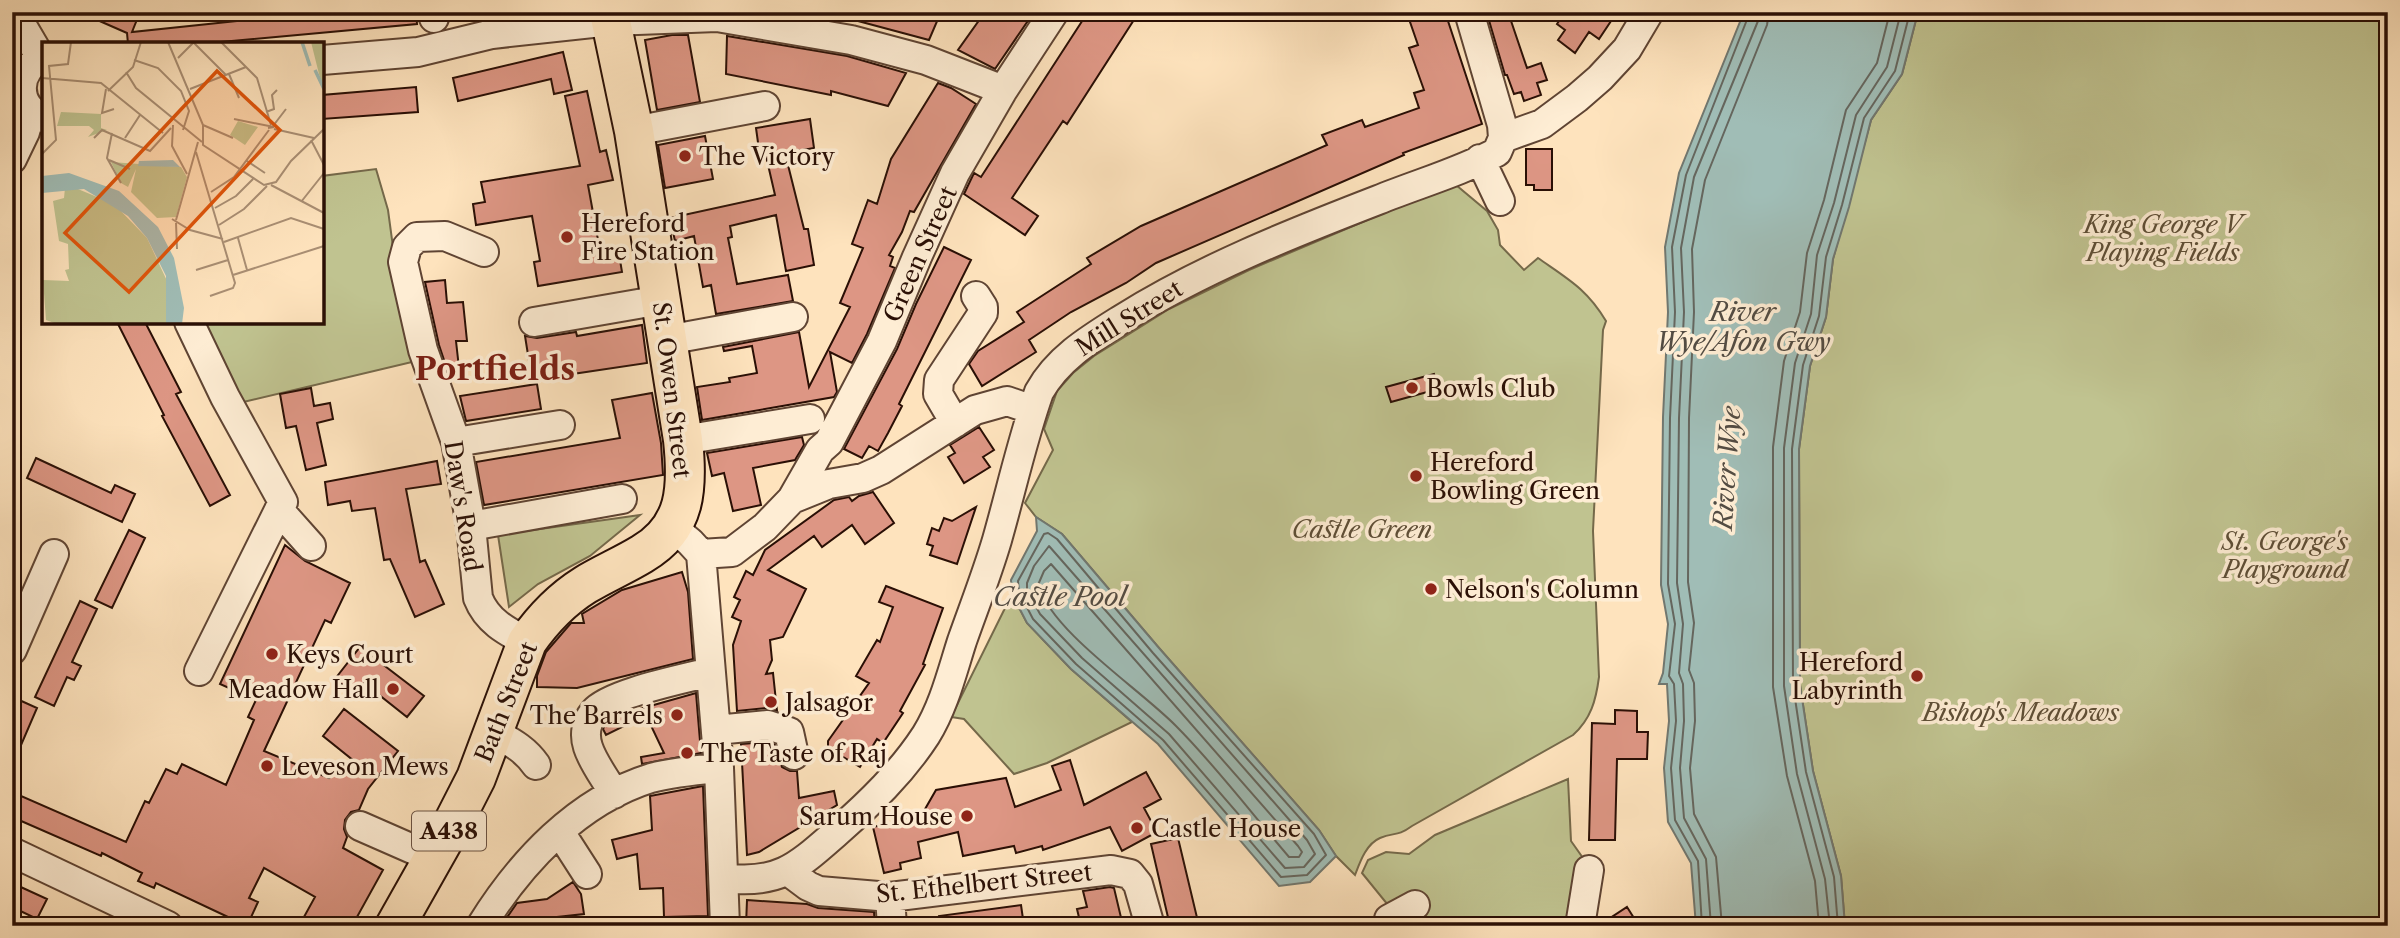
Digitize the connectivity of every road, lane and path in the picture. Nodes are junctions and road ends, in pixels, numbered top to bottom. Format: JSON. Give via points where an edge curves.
{"nodes":[{"id":1,"x":13,"y":12,"type":"edge"},
{"id":2,"x":1054,"y":12,"type":"edge"},
{"id":3,"x":1469,"y":12,"type":"edge"},
{"id":4,"x":1649,"y":12,"type":"edge"},
{"id":5,"x":610,"y":17,"type":"edge"},
{"id":6,"x":490,"y":23,"type":"edge"},
{"id":7,"x":42,"y":58,"type":"edge"},
{"id":8,"x":324,"y":60,"type":"edge"},
{"id":9,"x":17,"y":81,"type":"edge"},
{"id":10,"x":1003,"y":90,"type":"junction"},
{"id":11,"x":765,"y":106,"type":"dead end"},
{"id":12,"x":37,"y":114,"type":"edge"},
{"id":13,"x":634,"y":131,"type":"junction"},
{"id":14,"x":1503,"y":138,"type":"junction"},
{"id":15,"x":12,"y":159,"type":"edge"},
{"id":16,"x":1480,"y":159,"type":"junction"},
{"id":17,"x":1500,"y":201,"type":"dead end"},
{"id":18,"x":484,"y":252,"type":"dead end"},
{"id":19,"x":976,"y":296,"type":"dead end"},
{"id":20,"x":661,"y":300,"type":"junction"},
{"id":21,"x":793,"y":317,"type":"dead end"},
{"id":22,"x":534,"y":322,"type":"dead end"},
{"id":23,"x":190,"y":324,"type":"edge"},
{"id":24,"x":667,"y":340,"type":"junction"},
{"id":25,"x":1033,"y":410,"type":"junction"},
{"id":26,"x":810,"y":419,"type":"dead end"},
{"id":27,"x":955,"y":423,"type":"junction"},
{"id":28,"x":560,"y":425,"type":"dead end"},
{"id":29,"x":683,"y":440,"type":"junction"},
{"id":30,"x":456,"y":442,"type":"junction"},
{"id":31,"x":829,"y":442,"type":"junction"},
{"id":32,"x":854,"y":478,"type":"junction"},
{"id":33,"x":622,"y":499,"type":"dead end"},
{"id":34,"x":792,"y":499,"type":"junction"},
{"id":35,"x":279,"y":510,"type":"junction"},
{"id":36,"x":471,"y":526,"type":"junction"},
{"id":37,"x":673,"y":528,"type":"junction"},
{"id":38,"x":311,"y":545,"type":"dead end"},
{"id":39,"x":54,"y":554,"type":"dead end"},
{"id":40,"x":701,"y":554,"type":"junction"},
{"id":41,"x":527,"y":642,"type":"junction"},
{"id":42,"x":12,"y":650,"type":"edge"},
{"id":43,"x":199,"y":671,"type":"dead end"},
{"id":44,"x":710,"y":672,"type":"junction"},
{"id":45,"x":716,"y":730,"type":"junction"},
{"id":46,"x":495,"y":733,"type":"junction"},
{"id":47,"x":794,"y":755,"type":"dead end"},
{"id":48,"x":536,"y":765,"type":"dead end"},
{"id":49,"x":719,"y":768,"type":"junction"},
{"id":50,"x":614,"y":794,"type":"junction"},
{"id":51,"x":360,"y":826,"type":"dead end"},
{"id":52,"x":560,"y":832,"type":"junction"},
{"id":53,"x":12,"y":852,"type":"edge"},
{"id":54,"x":433,"y":858,"type":"junction"},
{"id":55,"x":1590,"y":870,"type":"dead end"},
{"id":56,"x":788,"y":871,"type":"junction"},
{"id":57,"x":587,"y":874,"type":"dead end"},
{"id":58,"x":724,"y":878,"type":"junction"},
{"id":59,"x":891,"y":897,"type":"junction"},
{"id":60,"x":1415,"y":905,"type":"dead end"},
{"id":61,"x":168,"y":926,"type":"edge"},
{"id":62,"x":395,"y":926,"type":"edge"},
{"id":63,"x":481,"y":926,"type":"edge"},
{"id":64,"x":725,"y":926,"type":"edge"},
{"id":65,"x":892,"y":926,"type":"edge"},
{"id":66,"x":1150,"y":926,"type":"edge"},
{"id":67,"x":1392,"y":926,"type":"edge"},
{"id":68,"x":1580,"y":926,"type":"edge"}],
"edges":[{"from":1,"to":7,"type":"street"},
{"from":2,"to":10,"type":"street","name":"Green Street"},
{"from":3,"to":14,"type":"street"},
{"from":4,"to":14,"type":"street","via":[[1627,49],[1577,98],[1542,124]]},
{"from":5,"to":6,"type":"street"},
{"from":5,"to":10,"type":"street","via":[[717,18],[850,40],[926,60]]},
{"from":5,"to":13,"type":"highway","name":"St. Owen Street","number":"A438"},
{"from":6,"to":8,"type":"street","via":[[418,52]]},
{"from":7,"to":9,"type":"street"},
{"from":9,"to":12,"type":"street","via":[[22,97]]},
{"from":10,"to":31,"type":"street","name":"Green Street","via":[[955,173],[882,341]]},
{"from":11,"to":13,"type":"street"},
{"from":12,"to":15,"type":"street"},
{"from":13,"to":20,"type":"highway","name":"St. Owen Street","number":"A438"},
{"from":14,"to":16,"type":"street","via":[[1497,152]]},
{"from":16,"to":17,"type":"street"},
{"from":16,"to":25,"type":"street","name":"Mill Street","via":[[1242,256],[1161,295],[1061,362],[1047,377]]},
{"from":18,"to":30,"type":"street","name":"Daw's Road","via":[[444,236],[417,237],[407,247],[403,262],[423,350]]},
{"from":19,"to":27,"type":"street","via":[[983,313],[939,380],[938,394]]},
{"from":20,"to":22,"type":"street"},
{"from":20,"to":24,"type":"highway","name":"St. Owen Street","number":"A438"},
{"from":21,"to":24,"type":"street"},
{"from":23,"to":35,"type":"street","via":[[284,502]]},
{"from":24,"to":29,"type":"highway","name":"St. Owen Street","number":"A438"},
{"from":25,"to":27,"type":"street","via":[[1007,401],[975,410]]},
{"from":25,"to":56,"type":"street","name":"Mill Street","via":[[996,544],[928,732],[866,807]]},
{"from":26,"to":29,"type":"street"},
{"from":27,"to":32,"type":"street","via":[[881,470]]},
{"from":28,"to":30,"type":"street"},
{"from":29,"to":37,"type":"highway","name":"St. Owen Street","number":"A438","via":[[686,484]]},
{"from":30,"to":36,"type":"street","name":"Daw's Road"},
{"from":31,"to":32,"type":"street","via":[[834,464]]},
{"from":31,"to":34,"type":"street","name":"Green Street"},
{"from":32,"to":34,"type":"street"},
{"from":33,"to":36,"type":"street"},
{"from":34,"to":40,"type":"street","via":[[732,552]]},
{"from":35,"to":38,"type":"street"},
{"from":35,"to":43,"type":"street"},
{"from":36,"to":41,"type":"street","name":"Daw's Road","via":[[475,583],[482,608],[492,621]]},
{"from":37,"to":40,"type":"street"},
{"from":37,"to":41,"type":"highway","name":"Bath Street","number":"A438","via":[[644,554],[569,596]]},
{"from":39,"to":42,"type":"street"},
{"from":40,"to":44,"type":"street"},
{"from":41,"to":46,"type":"highway","name":"Bath Street","number":"A438"},
{"from":44,"to":45,"type":"street"},
{"from":44,"to":50,"type":"street","via":[[606,702],[595,711],[587,722],[588,749]]},
{"from":45,"to":47,"type":"street","via":[[768,725],[789,732]]},
{"from":45,"to":49,"type":"street"},
{"from":46,"to":48,"type":"street","via":[[519,746]]},
{"from":46,"to":54,"type":"highway","name":"Bath Street","number":"A438"},
{"from":49,"to":50,"type":"street","via":[[667,774]]},
{"from":49,"to":58,"type":"street"},
{"from":50,"to":52,"type":"street"},
{"from":51,"to":54,"type":"street"},
{"from":52,"to":57,"type":"street"},
{"from":52,"to":63,"type":"street","via":[[526,862]]},
{"from":53,"to":61,"type":"street"},
{"from":54,"to":62,"type":"highway","name":"Bath Street","number":"A438"},
{"from":55,"to":68,"type":"street"},
{"from":56,"to":58,"type":"street","via":[[747,881]]},
{"from":56,"to":59,"type":"street","name":"St. Ethelbert Street","via":[[819,891]]},
{"from":58,"to":64,"type":"street"},
{"from":59,"to":65,"type":"street"},
{"from":59,"to":66,"type":"street","name":"St. Ethelbert Street","via":[[1111,870],[1130,874],[1138,884]]},
{"from":60,"to":67,"type":"street","via":[[1389,919]]}]}
